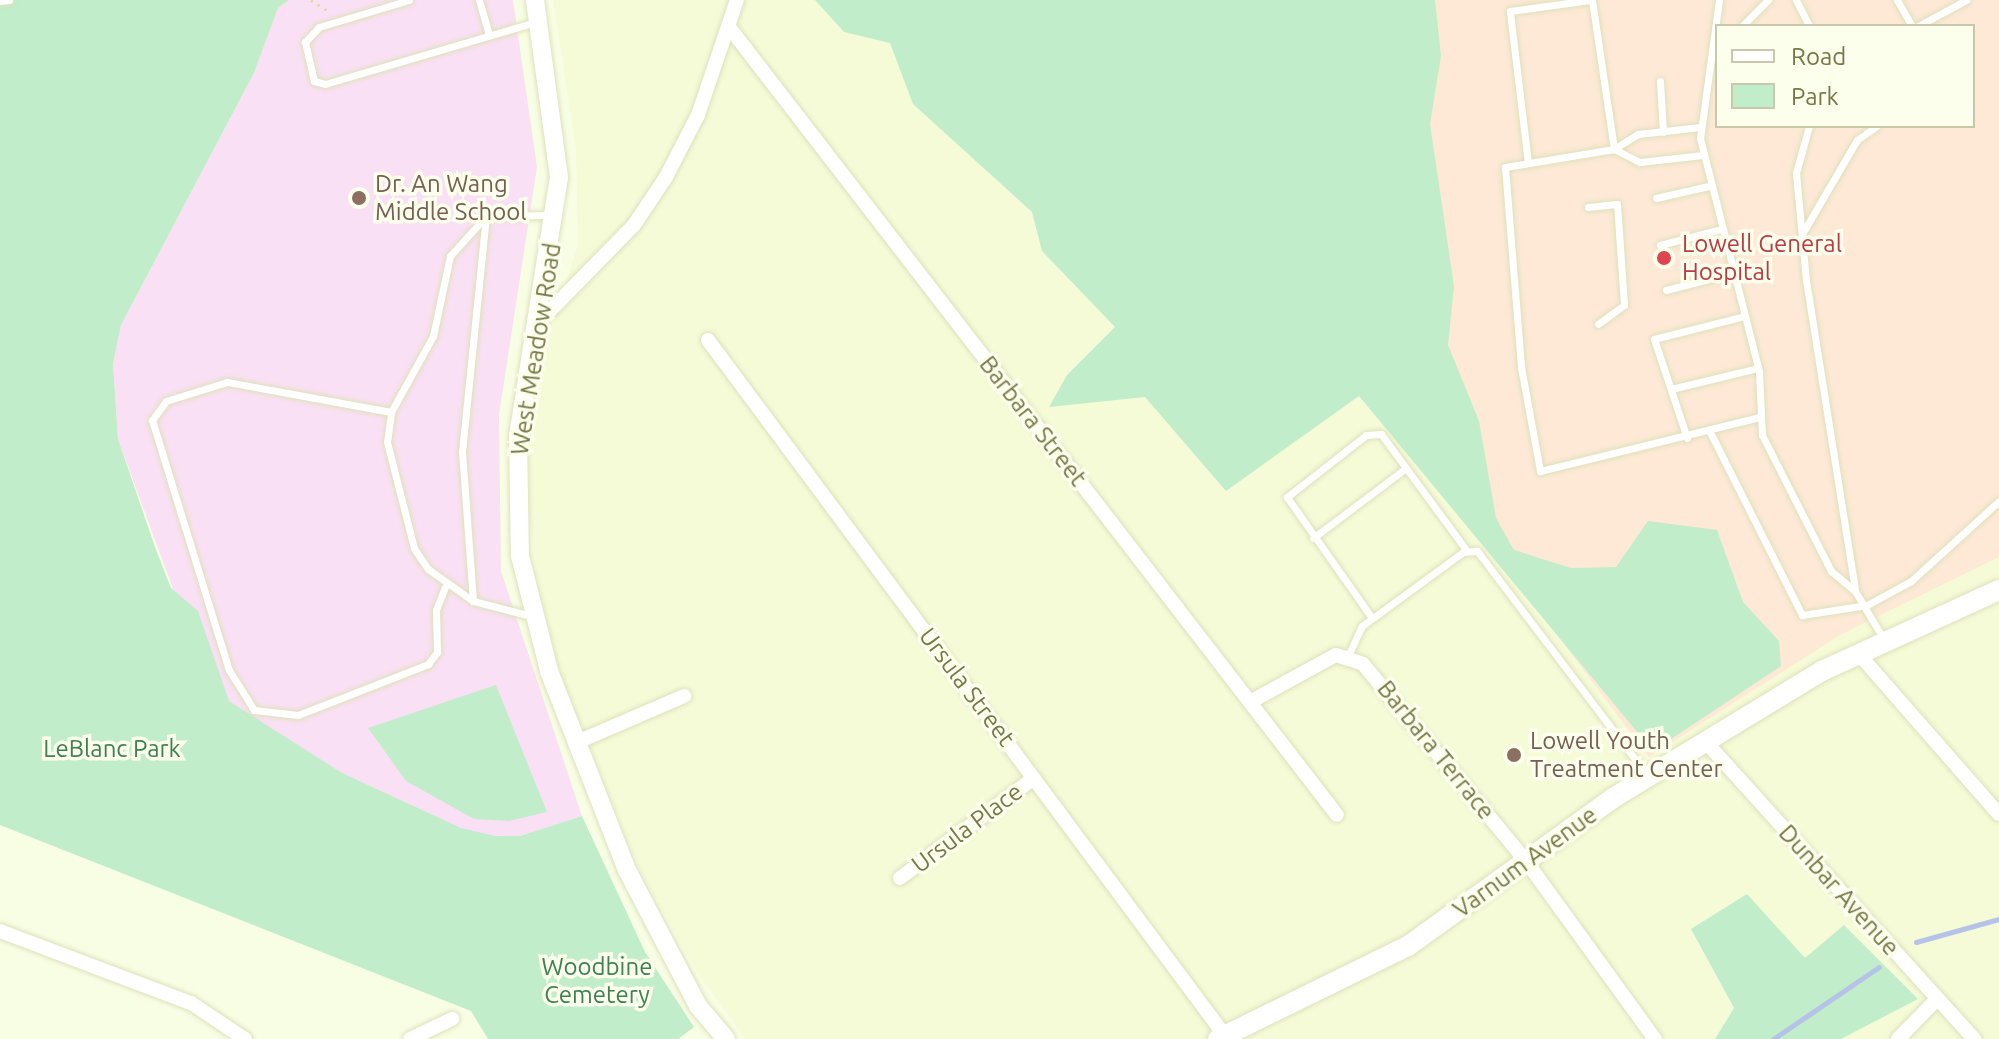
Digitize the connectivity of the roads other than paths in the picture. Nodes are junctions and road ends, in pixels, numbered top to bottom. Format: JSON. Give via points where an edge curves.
{"nodes":[{"id":1,"x":9,"y":0,"type":"edge"},
{"id":2,"x":409,"y":0,"type":"edge"},
{"id":3,"x":479,"y":0,"type":"edge"},
{"id":4,"x":535,"y":0,"type":"edge"},
{"id":5,"x":737,"y":0,"type":"edge"},
{"id":6,"x":1591,"y":0,"type":"edge"},
{"id":7,"x":1719,"y":0,"type":"edge"},
{"id":8,"x":1768,"y":0,"type":"edge"},
{"id":9,"x":1796,"y":0,"type":"edge"},
{"id":10,"x":1897,"y":0,"type":"edge"},
{"id":11,"x":1966,"y":0,"type":"edge"},
{"id":12,"x":0,"y":1,"type":"edge"},
{"id":13,"x":538,"y":21,"type":"junction"},
{"id":14,"x":1744,"y":24,"type":"edge"},
{"id":15,"x":1808,"y":24,"type":"edge"},
{"id":16,"x":1911,"y":24,"type":"edge"},
{"id":17,"x":1922,"y":24,"type":"edge"},
{"id":18,"x":729,"y":27,"type":"junction"},
{"id":19,"x":489,"y":36,"type":"junction"},
{"id":20,"x":1715,"y":53,"type":"edge"},
{"id":21,"x":1706,"y":62,"type":"junction"},
{"id":22,"x":1660,"y":81,"type":"dead end"},
{"id":23,"x":1700,"y":127,"type":"junction"},
{"id":24,"x":1808,"y":128,"type":"edge"},
{"id":25,"x":1874,"y":128,"type":"edge"},
{"id":26,"x":1663,"y":132,"type":"junction"},
{"id":27,"x":1614,"y":149,"type":"junction"},
{"id":28,"x":1703,"y":155,"type":"junction"},
{"id":29,"x":1528,"y":163,"type":"junction"},
{"id":30,"x":1709,"y":186,"type":"junction"},
{"id":31,"x":1656,"y":198,"type":"dead end"},
{"id":32,"x":1588,"y":207,"type":"dead end"},
{"id":33,"x":486,"y":216,"type":"junction"},
{"id":34,"x":558,"y":216,"type":"junction"},
{"id":35,"x":1721,"y":229,"type":"junction"},
{"id":36,"x":1801,"y":235,"type":"junction"},
{"id":37,"x":1660,"y":245,"type":"dead end"},
{"id":38,"x":1732,"y":273,"type":"junction"},
{"id":39,"x":1666,"y":290,"type":"dead end"},
{"id":40,"x":1744,"y":316,"type":"junction"},
{"id":41,"x":538,"y":323,"type":"junction"},
{"id":42,"x":1598,"y":324,"type":"dead end"},
{"id":43,"x":708,"y":340,"type":"dead end"},
{"id":44,"x":1758,"y":368,"type":"junction"},
{"id":45,"x":1671,"y":389,"type":"junction"},
{"id":46,"x":391,"y":412,"type":"junction"},
{"id":47,"x":1760,"y":417,"type":"junction"},
{"id":48,"x":1710,"y":432,"type":"junction"},
{"id":49,"x":1687,"y":438,"type":"junction"},
{"id":50,"x":1406,"y":468,"type":"junction"},
{"id":51,"x":1999,"y":501,"type":"edge"},
{"id":52,"x":1313,"y":538,"type":"junction"},
{"id":53,"x":1467,"y":551,"type":"junction"},
{"id":54,"x":445,"y":587,"type":"junction"},
{"id":55,"x":1999,"y":590,"type":"edge"},
{"id":56,"x":1855,"y":591,"type":"junction"},
{"id":57,"x":473,"y":601,"type":"junction"},
{"id":58,"x":1867,"y":605,"type":"junction"},
{"id":59,"x":531,"y":616,"type":"junction"},
{"id":60,"x":1372,"y":618,"type":"junction"},
{"id":61,"x":1883,"y":638,"type":"junction"},
{"id":62,"x":1857,"y":652,"type":"junction"},
{"id":63,"x":1347,"y":658,"type":"junction"},
{"id":64,"x":684,"y":696,"type":"dead end"},
{"id":65,"x":1250,"y":702,"type":"junction"},
{"id":66,"x":1704,"y":740,"type":"junction"},
{"id":67,"x":575,"y":743,"type":"junction"},
{"id":68,"x":1647,"y":776,"type":"junction"},
{"id":69,"x":1034,"y":778,"type":"junction"},
{"id":70,"x":1999,"y":814,"type":"edge"},
{"id":71,"x":1337,"y":815,"type":"dead end"},
{"id":72,"x":1526,"y":861,"type":"junction"},
{"id":73,"x":900,"y":878,"type":"dead end"},
{"id":74,"x":0,"y":931,"type":"edge"},
{"id":75,"x":1937,"y":999,"type":"junction"},
{"id":76,"x":452,"y":1019,"type":"dead end"},
{"id":77,"x":1222,"y":1037,"type":"edge"},
{"id":78,"x":245,"y":1039,"type":"edge"},
{"id":79,"x":410,"y":1039,"type":"edge"},
{"id":80,"x":726,"y":1039,"type":"edge"},
{"id":81,"x":1655,"y":1039,"type":"edge"},
{"id":82,"x":1898,"y":1039,"type":"edge"},
{"id":83,"x":1974,"y":1039,"type":"edge"}],
"edges":[{"from":1,"to":12,"type":"lane"},
{"from":2,"to":19,"type":"lane","via":[[319,27],[305,42],[314,81],[325,84]]},
{"from":3,"to":19,"type":"lane"},
{"from":4,"to":13,"type":"street","name":"West Meadow Road"},
{"from":5,"to":18,"type":"street"},
{"from":6,"to":27,"type":"lane"},
{"from":6,"to":29,"type":"lane","via":[[1510,11]]},
{"from":7,"to":21,"type":"lane"},
{"from":8,"to":14,"type":"lane"},
{"from":9,"to":15,"type":"lane"},
{"from":10,"to":16,"type":"lane"},
{"from":11,"to":17,"type":"lane"},
{"from":13,"to":19,"type":"lane"},
{"from":13,"to":34,"type":"street","name":"West Meadow Road","via":[[555,114]]},
{"from":18,"to":41,"type":"street","via":[[666,177],[634,225]]},
{"from":18,"to":65,"type":"street","name":"Barbara Street"},
{"from":20,"to":21,"type":"lane"},
{"from":21,"to":23,"type":"lane"},
{"from":22,"to":26,"type":"lane"},
{"from":23,"to":26,"type":"lane"},
{"from":23,"to":28,"type":"lane"},
{"from":24,"to":36,"type":"lane","via":[[1796,173]]},
{"from":25,"to":36,"type":"lane","via":[[1857,140]]},
{"from":26,"to":27,"type":"lane","via":[[1638,134]]},
{"from":27,"to":28,"type":"lane","via":[[1640,162]]},
{"from":27,"to":29,"type":"lane"},
{"from":28,"to":30,"type":"lane"},
{"from":29,"to":49,"type":"lane","via":[[1505,167],[1521,367],[1540,471]]},
{"from":30,"to":31,"type":"lane"},
{"from":30,"to":35,"type":"lane"},
{"from":32,"to":42,"type":"lane","via":[[1617,204],[1624,305]]},
{"from":33,"to":34,"type":"lane"},
{"from":33,"to":46,"type":"lane","via":[[450,256],[433,336]]},
{"from":33,"to":57,"type":"lane","via":[[462,452]]},
{"from":34,"to":41,"type":"street","name":"West Meadow Road"},
{"from":35,"to":37,"type":"lane"},
{"from":35,"to":38,"type":"lane"},
{"from":36,"to":56,"type":"lane"},
{"from":38,"to":39,"type":"lane"},
{"from":38,"to":40,"type":"lane"},
{"from":40,"to":44,"type":"lane"},
{"from":40,"to":45,"type":"lane","via":[[1654,339]]},
{"from":41,"to":59,"type":"street","name":"West Meadow Road","via":[[518,435],[520,556]]},
{"from":43,"to":69,"type":"street","name":"Ursula Street"},
{"from":44,"to":45,"type":"lane"},
{"from":44,"to":47,"type":"lane"},
{"from":45,"to":49,"type":"lane"},
{"from":46,"to":54,"type":"lane","via":[[390,470],[410,535]]},
{"from":46,"to":54,"type":"lane","via":[[227,382],[177,396],[152,420],[229,670],[254,710],[298,715],[428,664],[437,652],[436,610]]},
{"from":47,"to":48,"type":"lane"},
{"from":47,"to":56,"type":"lane","via":[[1762,435],[1831,571]]},
{"from":48,"to":49,"type":"lane"},
{"from":48,"to":58,"type":"lane","via":[[1802,615]]},
{"from":50,"to":52,"type":"lane"},
{"from":50,"to":52,"type":"lane","via":[[1373,433],[1290,490],[1289,505]]},
{"from":50,"to":53,"type":"lane"},
{"from":51,"to":58,"type":"lane","via":[[1911,581]]},
{"from":52,"to":60,"type":"lane"},
{"from":53,"to":60,"type":"lane"},
{"from":53,"to":68,"type":"lane","via":[[1481,555]]},
{"from":54,"to":57,"type":"lane"},
{"from":55,"to":61,"type":"main road","name":"Varnum Avenue"},
{"from":56,"to":58,"type":"lane"},
{"from":57,"to":59,"type":"lane"},
{"from":58,"to":61,"type":"lane"},
{"from":59,"to":67,"type":"street","name":"West Meadow Road"},
{"from":60,"to":63,"type":"lane","via":[[1357,631]]},
{"from":61,"to":62,"type":"main road","name":"Varnum Avenue"},
{"from":62,"to":66,"type":"main road","name":"Varnum Avenue"},
{"from":62,"to":70,"type":"street"},
{"from":63,"to":65,"type":"street","via":[[1336,655]]},
{"from":63,"to":72,"type":"street","name":"Barbara Terrace","via":[[1387,687]]},
{"from":64,"to":67,"type":"street"},
{"from":65,"to":71,"type":"street","name":"Barbara Street"},
{"from":66,"to":68,"type":"main road","name":"Varnum Avenue"},
{"from":66,"to":75,"type":"street","name":"Dunbar Avenue"},
{"from":67,"to":80,"type":"street","name":"West Meadow Road","via":[[659,938]]},
{"from":68,"to":72,"type":"main road","name":"Varnum Avenue"},
{"from":69,"to":73,"type":"street","name":"Ursula Place"},
{"from":69,"to":77,"type":"street","name":"Ursula Street"},
{"from":72,"to":77,"type":"main road","name":"Varnum Avenue","via":[[1408,946]]},
{"from":72,"to":81,"type":"street","name":"Barbara Terrace"},
{"from":74,"to":78,"type":"street","via":[[191,1003]]},
{"from":75,"to":82,"type":"street"},
{"from":75,"to":83,"type":"street","name":"Dunbar Avenue"},
{"from":76,"to":79,"type":"street"}]}
